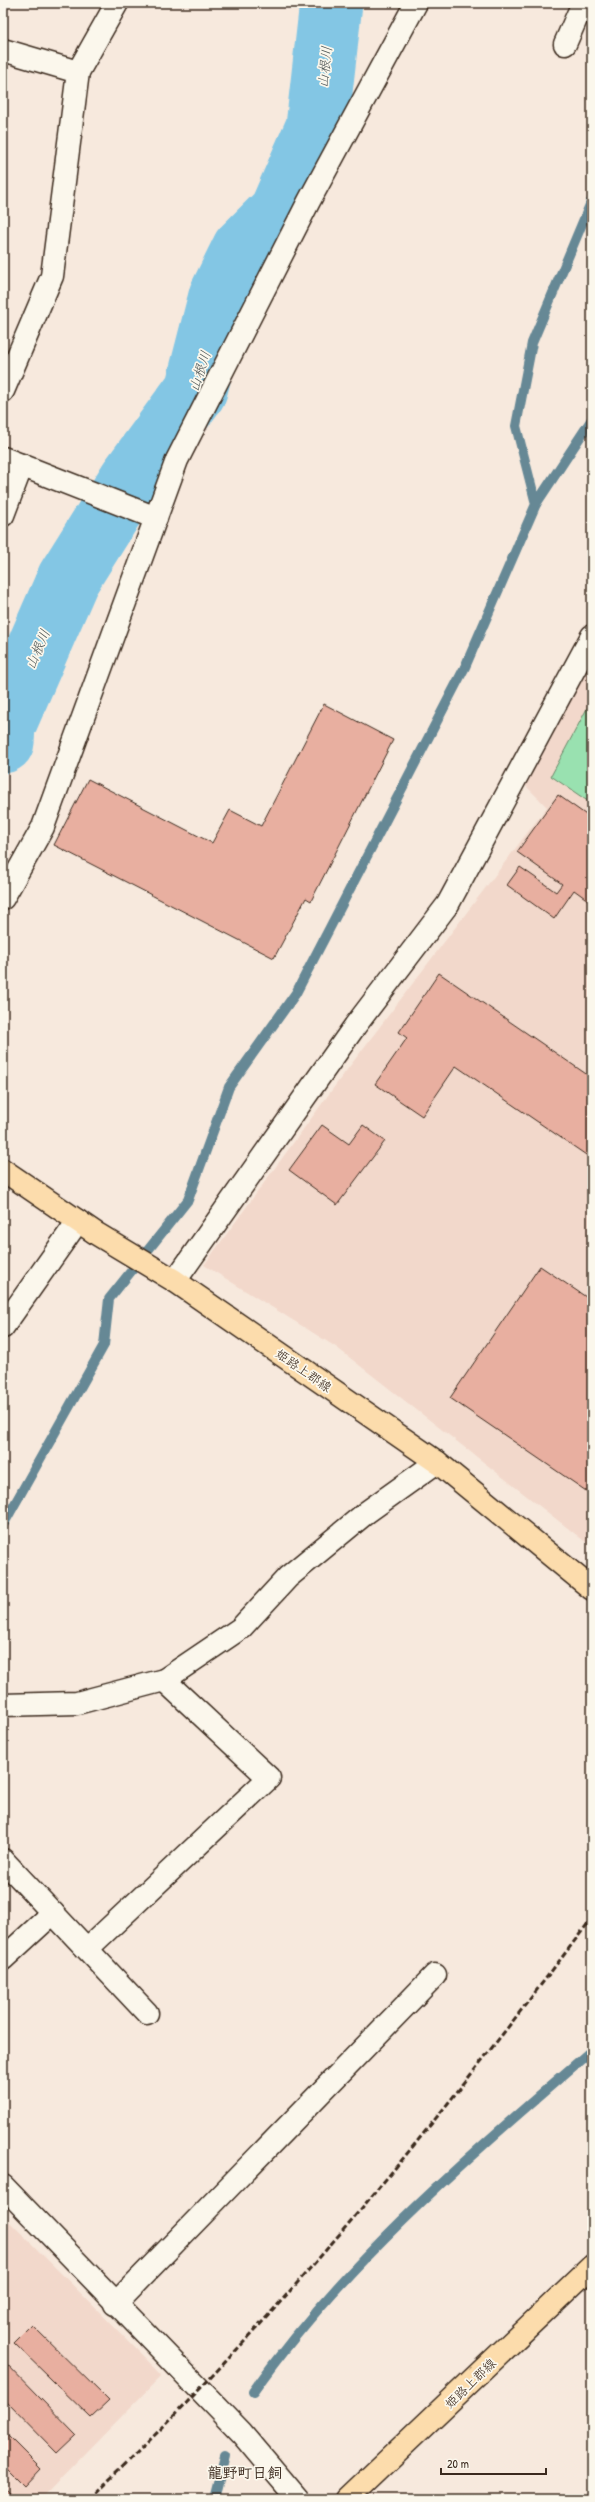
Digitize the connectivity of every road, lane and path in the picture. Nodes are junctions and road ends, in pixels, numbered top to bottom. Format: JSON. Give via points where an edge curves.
{"nodes":[{"id":1,"x":117,"y":3,"type":"edge"},
{"id":2,"x":416,"y":3,"type":"edge"},
{"id":3,"x":583,"y":3,"type":"edge"},
{"id":4,"x":565,"y":44,"type":"dead end"},
{"id":5,"x":3,"y":50,"type":"edge"},
{"id":6,"x":78,"y":72,"type":"junction"},
{"id":7,"x":3,"y":391,"type":"edge"},
{"id":8,"x":13,"y":462,"type":"edge"},
{"id":9,"x":3,"y":515,"type":"edge"},
{"id":10,"x":156,"y":518,"type":"junction"},
{"id":11,"x":592,"y":636,"type":"edge"},
{"id":12,"x":3,"y":898,"type":"edge"},
{"id":13,"x":3,"y":1170,"type":"edge"},
{"id":14,"x":78,"y":1221,"type":"junction"},
{"id":15,"x":175,"y":1281,"type":"junction"},
{"id":16,"x":3,"y":1328,"type":"edge"},
{"id":17,"x":437,"y":1462,"type":"junction"},
{"id":18,"x":592,"y":1589,"type":"edge"},
{"id":19,"x":164,"y":1680,"type":"junction"},
{"id":20,"x":3,"y":1705,"type":"edge"},
{"id":21,"x":3,"y":1860,"type":"edge"},
{"id":22,"x":53,"y":1913,"type":"junction"},
{"id":23,"x":87,"y":1949,"type":"junction"},
{"id":24,"x":3,"y":1959,"type":"edge"},
{"id":25,"x":435,"y":1974,"type":"dead end"},
{"id":26,"x":147,"y":2013,"type":"dead end"},
{"id":27,"x":3,"y":2186,"type":"edge"},
{"id":28,"x":592,"y":2266,"type":"edge"},
{"id":29,"x":115,"y":2304,"type":"junction"},
{"id":30,"x":298,"y":2499,"type":"edge"},
{"id":31,"x":347,"y":2499,"type":"edge"}],
"edges":[{"from":1,"to":6,"type":"street"},
{"from":2,"to":10,"type":"street","via":[[309,201],[177,460]]},
{"from":3,"to":4,"type":"street"},
{"from":5,"to":6,"type":"street"},
{"from":6,"to":7,"type":"street","via":[[52,276]]},
{"from":8,"to":9,"type":"street"},
{"from":8,"to":10,"type":"street"},
{"from":10,"to":12,"type":"street","via":[[43,827]]},
{"from":11,"to":15,"type":"street","via":[[448,904],[355,1026]]},
{"from":13,"to":14,"type":"main road","name":"姫路上郡線"},
{"from":14,"to":15,"type":"main road","name":"姫路上郡線"},
{"from":14,"to":16,"type":"street"},
{"from":15,"to":17,"type":"main road","name":"姫路上郡線"},
{"from":17,"to":18,"type":"main road","name":"姫路上郡線"},
{"from":17,"to":19,"type":"street","via":[[367,1512],[288,1577],[241,1628]]},
{"from":19,"to":20,"type":"street","via":[[77,1703]]},
{"from":19,"to":23,"type":"street","via":[[269,1778]]},
{"from":21,"to":22,"type":"street"},
{"from":22,"to":23,"type":"street"},
{"from":22,"to":24,"type":"street"},
{"from":23,"to":26,"type":"street"},
{"from":25,"to":29,"type":"street"},
{"from":27,"to":29,"type":"street"},
{"from":28,"to":31,"type":"main road","name":"姫路上郡線"},
{"from":29,"to":30,"type":"street","via":[[242,2433]]}]}
